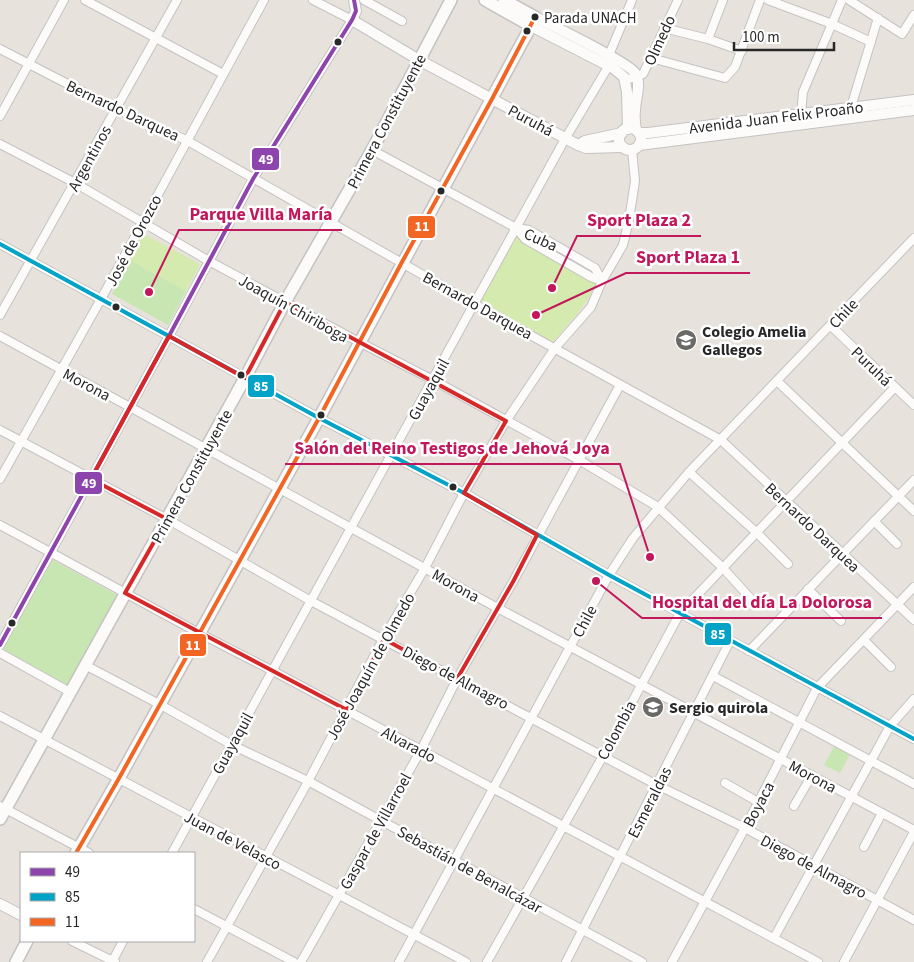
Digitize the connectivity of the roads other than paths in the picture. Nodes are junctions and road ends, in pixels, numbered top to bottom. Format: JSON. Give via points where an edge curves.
{"nodes":[{"id":1,"x":64,"y":0,"type":"edge"},
{"id":2,"x":85,"y":0,"type":"edge"},
{"id":3,"x":177,"y":0,"type":"edge"},
{"id":4,"x":264,"y":0,"type":"edge"},
{"id":5,"x":313,"y":0,"type":"edge"},
{"id":6,"x":349,"y":0,"type":"edge"},
{"id":7,"x":354,"y":0,"type":"edge"},
{"id":8,"x":364,"y":0,"type":"edge"},
{"id":9,"x":452,"y":0,"type":"edge"},
{"id":10,"x":485,"y":0,"type":"edge"},
{"id":11,"x":504,"y":0,"type":"edge"},
{"id":12,"x":632,"y":0,"type":"edge"},
{"id":13,"x":678,"y":0,"type":"edge"},
{"id":14,"x":723,"y":0,"type":"edge"},
{"id":15,"x":760,"y":0,"type":"edge"},
{"id":16,"x":768,"y":0,"type":"edge"},
{"id":17,"x":842,"y":0,"type":"edge"},
{"id":18,"x":849,"y":0,"type":"edge"},
{"id":19,"x":866,"y":0,"type":"edge"},
{"id":20,"x":862,"y":8,"type":"junction"},
{"id":21,"x":914,"y":15,"type":"edge"},
{"id":22,"x":878,"y":18,"type":"junction"},
{"id":23,"x":352,"y":20,"type":"junction"},
{"id":24,"x":402,"y":21,"type":"dead end"},
{"id":25,"x":533,"y":21,"type":"junction"},
{"id":26,"x":832,"y":24,"type":"junction"},
{"id":27,"x":664,"y":28,"type":"junction"},
{"id":28,"x":156,"y":37,"type":"junction"},
{"id":29,"x":708,"y":40,"type":"junction"},
{"id":30,"x":871,"y":42,"type":"junction"},
{"id":31,"x":0,"y":49,"type":"edge"},
{"id":32,"x":742,"y":51,"type":"junction"},
{"id":33,"x":608,"y":56,"type":"junction"},
{"id":34,"x":651,"y":58,"type":"junction"},
{"id":35,"x":419,"y":60,"type":"junction"},
{"id":36,"x":29,"y":64,"type":"junction"},
{"id":37,"x":608,"y":67,"type":"junction"},
{"id":38,"x":223,"y":74,"type":"junction"},
{"id":39,"x":636,"y":75,"type":"junction"},
{"id":40,"x":626,"y":80,"type":"junction"},
{"id":41,"x":492,"y":99,"type":"junction"},
{"id":42,"x":914,"y":100,"type":"edge"},
{"id":43,"x":851,"y":107,"type":"junction"},
{"id":44,"x":116,"y":109,"type":"junction"},
{"id":45,"x":914,"y":110,"type":"edge"},
{"id":46,"x":801,"y":114,"type":"junction"},
{"id":47,"x":0,"y":116,"type":"edge"},
{"id":48,"x":631,"y":131,"type":"junction"},
{"id":49,"x":565,"y":139,"type":"junction"},
{"id":50,"x":186,"y":140,"type":"junction"},
{"id":51,"x":0,"y":144,"type":"edge"},
{"id":52,"x":578,"y":145,"type":"junction"},
{"id":53,"x":632,"y":148,"type":"junction"},
{"id":54,"x":372,"y":150,"type":"junction"},
{"id":55,"x":253,"y":179,"type":"junction"},
{"id":56,"x":75,"y":183,"type":"junction"},
{"id":57,"x":444,"y":188,"type":"junction"},
{"id":58,"x":144,"y":222,"type":"junction"},
{"id":59,"x":331,"y":223,"type":"junction"},
{"id":60,"x":516,"y":228,"type":"junction"},
{"id":61,"x":914,"y":238,"type":"edge"},
{"id":62,"x":0,"y":244,"type":"edge"},
{"id":63,"x":31,"y":260,"type":"junction"},
{"id":64,"x":209,"y":262,"type":"junction"},
{"id":65,"x":402,"y":262,"type":"junction"},
{"id":66,"x":602,"y":281,"type":"junction"},
{"id":67,"x":101,"y":299,"type":"junction"},
{"id":68,"x":285,"y":302,"type":"junction"},
{"id":69,"x":474,"y":304,"type":"junction"},
{"id":70,"x":0,"y":315,"type":"edge"},
{"id":71,"x":831,"y":326,"type":"junction"},
{"id":72,"x":0,"y":336,"type":"edge"},
{"id":73,"x":169,"y":336,"type":"junction"},
{"id":74,"x":358,"y":342,"type":"junction"},
{"id":75,"x":555,"y":348,"type":"junction"},
{"id":76,"x":62,"y":370,"type":"junction"},
{"id":77,"x":245,"y":378,"type":"junction"},
{"id":78,"x":433,"y":380,"type":"junction"},
{"id":79,"x":777,"y":381,"type":"junction"},
{"id":80,"x":620,"y":384,"type":"junction"},
{"id":81,"x":895,"y":388,"type":"junction"},
{"id":82,"x":914,"y":405,"type":"edge"},
{"id":83,"x":130,"y":407,"type":"junction"},
{"id":84,"x":319,"y":418,"type":"junction"},
{"id":85,"x":506,"y":421,"type":"junction"},
{"id":86,"x":0,"y":430,"type":"edge"},
{"id":87,"x":721,"y":440,"type":"junction"},
{"id":88,"x":22,"y":442,"type":"junction"},
{"id":89,"x":842,"y":443,"type":"junction"},
{"id":90,"x":206,"y":448,"type":"junction"},
{"id":91,"x":390,"y":455,"type":"junction"},
{"id":92,"x":579,"y":460,"type":"junction"},
{"id":93,"x":690,"y":472,"type":"junction"},
{"id":94,"x":0,"y":479,"type":"edge"},
{"id":95,"x":91,"y":479,"type":"junction"},
{"id":96,"x":914,"y":480,"type":"edge"},
{"id":97,"x":279,"y":488,"type":"junction"},
{"id":98,"x":464,"y":493,"type":"junction"},
{"id":99,"x":898,"y":497,"type":"junction"},
{"id":100,"x":786,"y":501,"type":"junction"},
{"id":101,"x":658,"y":507,"type":"junction"},
{"id":102,"x":914,"y":512,"type":"edge"},
{"id":103,"x":167,"y":519,"type":"junction"},
{"id":104,"x":874,"y":521,"type":"junction"},
{"id":105,"x":0,"y":525,"type":"edge"},
{"id":106,"x":352,"y":527,"type":"junction"},
{"id":107,"x":756,"y":532,"type":"junction"},
{"id":108,"x":537,"y":535,"type":"junction"},
{"id":109,"x":897,"y":544,"type":"dead end"},
{"id":110,"x":51,"y":553,"type":"junction"},
{"id":111,"x":841,"y":554,"type":"junction"},
{"id":112,"x":239,"y":560,"type":"junction"},
{"id":113,"x":788,"y":564,"type":"dead end"},
{"id":114,"x":722,"y":567,"type":"junction"},
{"id":115,"x":424,"y":568,"type":"junction"},
{"id":116,"x":609,"y":575,"type":"junction"},
{"id":117,"x":914,"y":587,"type":"edge"},
{"id":118,"x":808,"y":588,"type":"junction"},
{"id":119,"x":125,"y":592,"type":"junction"},
{"id":120,"x":752,"y":600,"type":"dead end"},
{"id":121,"x":311,"y":601,"type":"junction"},
{"id":122,"x":897,"y":604,"type":"junction"},
{"id":123,"x":498,"y":608,"type":"junction"},
{"id":124,"x":680,"y":613,"type":"junction"},
{"id":125,"x":914,"y":620,"type":"edge"},
{"id":126,"x":841,"y":622,"type":"dead end"},
{"id":127,"x":199,"y":633,"type":"junction"},
{"id":128,"x":384,"y":639,"type":"junction"},
{"id":129,"x":864,"y":640,"type":"junction"},
{"id":130,"x":730,"y":641,"type":"junction"},
{"id":131,"x":0,"y":645,"type":"edge"},
{"id":132,"x":570,"y":646,"type":"junction"},
{"id":133,"x":749,"y":651,"type":"junction"},
{"id":134,"x":0,"y":653,"type":"edge"},
{"id":135,"x":85,"y":665,"type":"junction"},
{"id":136,"x":890,"y":667,"type":"dead end"},
{"id":137,"x":273,"y":671,"type":"junction"},
{"id":138,"x":713,"y":676,"type":"junction"},
{"id":139,"x":457,"y":679,"type":"junction"},
{"id":140,"x":640,"y":684,"type":"junction"},
{"id":141,"x":817,"y":688,"type":"junction"},
{"id":142,"x":70,"y":692,"type":"junction"},
{"id":143,"x":914,"y":699,"type":"edge"},
{"id":144,"x":159,"y":704,"type":"junction"},
{"id":145,"x":346,"y":710,"type":"junction"},
{"id":146,"x":695,"y":712,"type":"junction"},
{"id":147,"x":0,"y":716,"type":"edge"},
{"id":148,"x":531,"y":718,"type":"junction"},
{"id":149,"x":800,"y":722,"type":"junction"},
{"id":150,"x":890,"y":726,"type":"junction"},
{"id":151,"x":914,"y":739,"type":"edge"},
{"id":152,"x":44,"y":740,"type":"junction"},
{"id":153,"x":232,"y":744,"type":"junction"},
{"id":154,"x":421,"y":750,"type":"junction"},
{"id":155,"x":603,"y":756,"type":"junction"},
{"id":156,"x":781,"y":759,"type":"junction"},
{"id":157,"x":871,"y":761,"type":"junction"},
{"id":158,"x":812,"y":775,"type":"junction"},
{"id":159,"x":118,"y":780,"type":"junction"},
{"id":160,"x":308,"y":780,"type":"junction"},
{"id":161,"x":725,"y":782,"type":"dead end"},
{"id":162,"x":914,"y":784,"type":"edge"},
{"id":163,"x":657,"y":785,"type":"junction"},
{"id":164,"x":493,"y":788,"type":"junction"},
{"id":165,"x":852,"y":796,"type":"junction"},
{"id":166,"x":758,"y":802,"type":"junction"},
{"id":167,"x":794,"y":806,"type":"dead end"},
{"id":168,"x":2,"y":811,"type":"edge"},
{"id":169,"x":882,"y":813,"type":"junction"},
{"id":170,"x":191,"y":818,"type":"junction"},
{"id":171,"x":381,"y":820,"type":"junction"},
{"id":172,"x":563,"y":826,"type":"junction"},
{"id":173,"x":745,"y":828,"type":"junction"},
{"id":174,"x":914,"y":831,"type":"edge"},
{"id":175,"x":864,"y":847,"type":"dead end"},
{"id":176,"x":81,"y":851,"type":"edge"},
{"id":177,"x":173,"y":852,"type":"edge"},
{"id":178,"x":265,"y":857,"type":"junction"},
{"id":179,"x":620,"y":857,"type":"junction"},
{"id":180,"x":453,"y":860,"type":"junction"},
{"id":181,"x":814,"y":866,"type":"junction"},
{"id":182,"x":340,"y":895,"type":"junction"},
{"id":183,"x":522,"y":897,"type":"junction"},
{"id":184,"x":877,"y":900,"type":"junction"},
{"id":185,"x":705,"y":902,"type":"junction"},
{"id":186,"x":0,"y":904,"type":"edge"},
{"id":187,"x":195,"y":910,"type":"edge"},
{"id":188,"x":20,"y":914,"type":"edge"},
{"id":189,"x":914,"y":920,"type":"edge"},
{"id":190,"x":227,"y":926,"type":"junction"},
{"id":191,"x":583,"y":930,"type":"junction"},
{"id":192,"x":414,"y":934,"type":"junction"},
{"id":193,"x":774,"y":938,"type":"junction"},
{"id":194,"x":26,"y":942,"type":"edge"},
{"id":195,"x":74,"y":942,"type":"edge"},
{"id":196,"x":122,"y":942,"type":"edge"},
{"id":197,"x":113,"y":961,"type":"edge"},
{"id":198,"x":16,"y":962,"type":"edge"},
{"id":199,"x":207,"y":962,"type":"edge"},
{"id":200,"x":294,"y":962,"type":"edge"},
{"id":201,"x":301,"y":962,"type":"edge"},
{"id":202,"x":399,"y":962,"type":"edge"},
{"id":203,"x":466,"y":962,"type":"edge"},
{"id":204,"x":487,"y":962,"type":"edge"},
{"id":205,"x":566,"y":962,"type":"edge"},
{"id":206,"x":642,"y":962,"type":"edge"},
{"id":207,"x":672,"y":962,"type":"edge"},
{"id":208,"x":818,"y":962,"type":"edge"},
{"id":209,"x":844,"y":962,"type":"edge"}],
"edges":[{"from":1,"to":36,"type":"street"},
{"from":2,"to":28,"type":"street"},
{"from":3,"to":28,"type":"street","name":"Argentinos"},
{"from":4,"to":38,"type":"street","name":"José de Orozco"},
{"from":5,"to":23,"type":"street","name":"Puruhá"},
{"from":6,"to":23,"type":"street"},
{"from":7,"to":23,"type":"street","via":[[356,11]]},
{"from":8,"to":24,"type":"street"},
{"from":9,"to":35,"type":"main road","name":"Primera Constituyente"},
{"from":10,"to":25,"type":"main road"},
{"from":11,"to":25,"type":"main road"},
{"from":12,"to":33,"type":"street"},
{"from":13,"to":27,"type":"street","name":"Olmedo"},
{"from":14,"to":29,"type":"street"},
{"from":15,"to":32,"type":"street"},
{"from":16,"to":26,"type":"street"},
{"from":17,"to":26,"type":"street"},
{"from":18,"to":20,"type":"street"},
{"from":19,"to":20,"type":"street"},
{"from":20,"to":22,"type":"street"},
{"from":21,"to":22,"type":"street","via":[[903,34]]},
{"from":22,"to":30,"type":"street"},
{"from":23,"to":35,"type":"street","name":"Puruhá"},
{"from":23,"to":55,"type":"street"},
{"from":25,"to":33,"type":"street"},
{"from":25,"to":37,"type":"street"},
{"from":25,"to":41,"type":"main road"},
{"from":26,"to":30,"type":"street"},
{"from":26,"to":46,"type":"street","via":[[803,92]]},
{"from":27,"to":29,"type":"street"},
{"from":27,"to":34,"type":"street","name":"Olmedo"},
{"from":28,"to":38,"type":"street"},
{"from":28,"to":44,"type":"street","name":"Argentinos"},
{"from":29,"to":32,"type":"street"},
{"from":30,"to":43,"type":"street"},
{"from":31,"to":36,"type":"street","name":"Bernardo Darquea"},
{"from":32,"to":34,"type":"street","via":[[735,67],[725,78]]},
{"from":33,"to":37,"type":"street"},
{"from":33,"to":39,"type":"street"},
{"from":34,"to":39,"type":"street","name":"Olmedo","via":[[643,74]]},
{"from":35,"to":41,"type":"street","name":"Puruhá"},
{"from":35,"to":54,"type":"main road","name":"Primera Constituyente"},
{"from":36,"to":44,"type":"street","name":"Bernardo Darquea"},
{"from":36,"to":47,"type":"street"},
{"from":37,"to":40,"type":"street"},
{"from":37,"to":49,"type":"street","name":"Guayaquil"},
{"from":38,"to":50,"type":"street","name":"José de Orozco"},
{"from":39,"to":40,"type":"street","name":"Olmedo"},
{"from":39,"to":48,"type":"street","name":"Olmedo","via":[[638,89]]},
{"from":40,"to":48,"type":"street"},
{"from":41,"to":49,"type":"street","name":"Puruhá"},
{"from":41,"to":57,"type":"main road"},
{"from":42,"to":43,"type":"street","name":"Avenida Juan Felix Proaño"},
{"from":43,"to":46,"type":"street","name":"Avenida Juan Felix Proaño"},
{"from":44,"to":50,"type":"street","name":"Bernardo Darquea"},
{"from":44,"to":56,"type":"street","name":"Argentinos"},
{"from":45,"to":53,"type":"street","name":"Avenida Juan Felix Proaño"},
{"from":46,"to":48,"type":"street","name":"Avenida Juan Felix Proaño","via":[[648,133]]},
{"from":48,"to":52,"type":"street","name":"Avenida Juan Felix Proaño"},
{"from":48,"to":53,"type":"street","via":[[641,139]]},
{"from":48,"to":53,"type":"street","via":[[620,140]]},
{"from":49,"to":52,"type":"street","name":"Avenida Juan Felix Proaño"},
{"from":49,"to":60,"type":"street","name":"Guayaquil"},
{"from":50,"to":55,"type":"street","name":"Bernardo Darquea"},
{"from":50,"to":58,"type":"street","name":"José de Orozco"},
{"from":51,"to":56,"type":"street","name":"Joaquín Chiriboga"},
{"from":52,"to":53,"type":"street","name":"Avenida Juan Felix Proaño","via":[[586,148]]},
{"from":53,"to":66,"type":"street","via":[[635,181],[629,220],[623,245]]},
{"from":54,"to":57,"type":"street","name":"Cuba"},
{"from":54,"to":59,"type":"main road","name":"Primera Constituyente"},
{"from":55,"to":59,"type":"street","name":"Bernardo Darquea"},
{"from":55,"to":64,"type":"street"},
{"from":56,"to":58,"type":"street","name":"Joaquín Chiriboga"},
{"from":56,"to":63,"type":"street","name":"Argentinos"},
{"from":57,"to":60,"type":"street","name":"Cuba"},
{"from":57,"to":65,"type":"main road"},
{"from":58,"to":64,"type":"street","name":"Joaquín Chiriboga"},
{"from":58,"to":67,"type":"street","name":"José de Orozco"},
{"from":59,"to":65,"type":"street","name":"Bernardo Darquea"},
{"from":59,"to":68,"type":"main road","name":"Primera Constituyente"},
{"from":60,"to":66,"type":"street","name":"Cuba","via":[[525,239]]},
{"from":60,"to":69,"type":"street","name":"Guayaquil"},
{"from":61,"to":71,"type":"street","name":"Chile"},
{"from":62,"to":63,"type":"street"},
{"from":63,"to":67,"type":"street"},
{"from":63,"to":70,"type":"street","name":"Argentinos"},
{"from":64,"to":68,"type":"street","name":"Joaquín Chiriboga"},
{"from":64,"to":73,"type":"street"},
{"from":65,"to":69,"type":"street","name":"Bernardo Darquea"},
{"from":65,"to":74,"type":"main road"},
{"from":66,"to":75,"type":"street","via":[[590,307]]},
{"from":67,"to":73,"type":"street"},
{"from":67,"to":76,"type":"street","name":"José de Orozco"},
{"from":68,"to":74,"type":"street","name":"Joaquín Chiriboga"},
{"from":68,"to":77,"type":"main road","name":"Primera Constituyente"},
{"from":69,"to":75,"type":"street","name":"Bernardo Darquea"},
{"from":69,"to":78,"type":"street","name":"Guayaquil"},
{"from":71,"to":79,"type":"street","name":"Chile"},
{"from":71,"to":81,"type":"street","name":"Puruhá"},
{"from":72,"to":76,"type":"street","name":"Morona"},
{"from":73,"to":77,"type":"street"},
{"from":73,"to":83,"type":"street"},
{"from":74,"to":78,"type":"street","name":"Joaquín Chiriboga"},
{"from":74,"to":84,"type":"main road"},
{"from":75,"to":80,"type":"street","name":"Bernardo Darquea"},
{"from":75,"to":85,"type":"street","name":"José Joaquín de Olmedo"},
{"from":76,"to":83,"type":"street","name":"Morona"},
{"from":76,"to":88,"type":"street","name":"José de Orozco"},
{"from":77,"to":84,"type":"street"},
{"from":77,"to":90,"type":"main road","name":"Primera Constituyente"},
{"from":78,"to":85,"type":"street","name":"Joaquín Chiriboga"},
{"from":78,"to":91,"type":"street","name":"Guayaquil"},
{"from":79,"to":87,"type":"street","name":"Chile"},
{"from":79,"to":89,"type":"street"},
{"from":80,"to":87,"type":"street","name":"Bernardo Darquea"},
{"from":80,"to":92,"type":"street","name":"Gaspar de Villarroel"},
{"from":81,"to":82,"type":"street","name":"Puruhá"},
{"from":81,"to":89,"type":"street","name":"Colombia"},
{"from":83,"to":90,"type":"street","name":"Morona"},
{"from":83,"to":95,"type":"street"},
{"from":84,"to":91,"type":"street"},
{"from":84,"to":97,"type":"main road"},
{"from":85,"to":92,"type":"street","name":"Joaquín Chiriboga"},
{"from":85,"to":98,"type":"street","name":"José Joaquín de Olmedo"},
{"from":86,"to":88,"type":"street","name":"Diego de Almagro"},
{"from":87,"to":93,"type":"street","name":"Chile"},
{"from":87,"to":100,"type":"street","name":"Bernardo Darquea"},
{"from":88,"to":94,"type":"street","name":"José de Orozco"},
{"from":88,"to":95,"type":"street","name":"Diego de Almagro"},
{"from":89,"to":99,"type":"street"},
{"from":89,"to":100,"type":"street","name":"Colombia"},
{"from":90,"to":97,"type":"street","name":"Morona"},
{"from":90,"to":103,"type":"main road","name":"Primera Constituyente"},
{"from":91,"to":98,"type":"street"},
{"from":91,"to":106,"type":"street","name":"Guayaquil"},
{"from":92,"to":101,"type":"street","name":"Joaquín Chiriboga"},
{"from":92,"to":108,"type":"street","name":"Gaspar de Villarroel"},
{"from":93,"to":101,"type":"street","name":"Chile"},
{"from":93,"to":107,"type":"street"},
{"from":95,"to":103,"type":"street","name":"Diego de Almagro"},
{"from":95,"to":110,"type":"street"},
{"from":96,"to":99,"type":"street"},
{"from":97,"to":106,"type":"street","name":"Morona"},
{"from":97,"to":112,"type":"main road"},
{"from":98,"to":108,"type":"street"},
{"from":98,"to":115,"type":"street","name":"José Joaquín de Olmedo"},
{"from":99,"to":102,"type":"street"},
{"from":99,"to":104,"type":"street"},
{"from":100,"to":107,"type":"street","name":"Colombia"},
{"from":100,"to":111,"type":"street","name":"Bernardo Darquea"},
{"from":101,"to":114,"type":"street","name":"Joaquín Chiriboga"},
{"from":101,"to":116,"type":"street","name":"Chile"},
{"from":103,"to":112,"type":"street","name":"Diego de Almagro"},
{"from":103,"to":119,"type":"main road","name":"Primera Constituyente"},
{"from":104,"to":109,"type":"street"},
{"from":104,"to":111,"type":"street"},
{"from":105,"to":110,"type":"street","name":"Alvarado"},
{"from":106,"to":115,"type":"street","name":"Morona"},
{"from":106,"to":121,"type":"street","name":"Guayaquil"},
{"from":107,"to":113,"type":"street"},
{"from":107,"to":114,"type":"street","name":"Colombia"},
{"from":108,"to":116,"type":"street"},
{"from":108,"to":123,"type":"street","name":"Gaspar de Villarroel"},
{"from":110,"to":119,"type":"street","name":"Alvarado"},
{"from":110,"to":131,"type":"street"},
{"from":111,"to":118,"type":"street"},
{"from":111,"to":122,"type":"street","name":"Bernardo Darquea"},
{"from":112,"to":121,"type":"street","name":"Diego de Almagro"},
{"from":112,"to":127,"type":"main road"},
{"from":114,"to":120,"type":"street","name":"Joaquín Chiriboga"},
{"from":114,"to":124,"type":"street","name":"Colombia"},
{"from":115,"to":123,"type":"street","name":"Morona"},
{"from":115,"to":128,"type":"street","name":"José Joaquín de Olmedo"},
{"from":116,"to":124,"type":"street"},
{"from":116,"to":132,"type":"street","name":"Chile"},
{"from":117,"to":122,"type":"street","name":"Boyaca"},
{"from":118,"to":126,"type":"street"},
{"from":118,"to":133,"type":"street"},
{"from":119,"to":127,"type":"street","name":"Alvarado"},
{"from":119,"to":135,"type":"main road","name":"Primera Constituyente"},
{"from":121,"to":128,"type":"street","name":"Diego de Almagro"},
{"from":121,"to":137,"type":"street","name":"Guayaquil"},
{"from":122,"to":125,"type":"street","name":"Bernardo Darquea"},
{"from":122,"to":129,"type":"street","name":"Boyaca"},
{"from":123,"to":132,"type":"street","name":"Morona"},
{"from":123,"to":139,"type":"street","name":"Gaspar de Villarroel"},
{"from":124,"to":130,"type":"street"},
{"from":124,"to":140,"type":"street","name":"Colombia"},
{"from":127,"to":137,"type":"street","name":"Alvarado"},
{"from":127,"to":144,"type":"main road"},
{"from":128,"to":139,"type":"street","name":"Diego de Almagro"},
{"from":128,"to":145,"type":"street","name":"José Joaquín de Olmedo"},
{"from":129,"to":136,"type":"street"},
{"from":129,"to":141,"type":"street","name":"Boyaca"},
{"from":130,"to":133,"type":"street"},
{"from":130,"to":138,"type":"street","name":"Esmeraldas"},
{"from":132,"to":140,"type":"street","name":"Morona"},
{"from":132,"to":148,"type":"street","name":"Chile"},
{"from":133,"to":141,"type":"street"},
{"from":134,"to":142,"type":"street"},
{"from":135,"to":142,"type":"main road","name":"Primera Constituyente"},
{"from":135,"to":144,"type":"street","name":"Sebastián de Benalcázar"},
{"from":137,"to":145,"type":"street","name":"Alvarado"},
{"from":137,"to":153,"type":"street","name":"Guayaquil"},
{"from":138,"to":146,"type":"street","name":"Esmeraldas"},
{"from":138,"to":149,"type":"street"},
{"from":139,"to":148,"type":"street","name":"Diego de Almagro"},
{"from":139,"to":154,"type":"street","name":"Gaspar de Villarroel"},
{"from":140,"to":146,"type":"street","name":"Morona"},
{"from":140,"to":155,"type":"street","name":"Colombia"},
{"from":141,"to":149,"type":"street","name":"Boyaca"},
{"from":141,"to":150,"type":"street"},
{"from":142,"to":152,"type":"main road","name":"Primera Constituyente"},
{"from":143,"to":150,"type":"street"},
{"from":144,"to":153,"type":"street","name":"Sebastián de Benalcázar"},
{"from":144,"to":159,"type":"main road"},
{"from":145,"to":154,"type":"street","name":"Alvarado"},
{"from":145,"to":160,"type":"street","name":"José Joaquín de Olmedo"},
{"from":146,"to":156,"type":"street","name":"Morona"},
{"from":146,"to":163,"type":"street","name":"Esmeraldas"},
{"from":147,"to":152,"type":"street","name":"Juan de Velasco"},
{"from":148,"to":155,"type":"street","name":"Diego de Almagro"},
{"from":148,"to":164,"type":"street","name":"Chile"},
{"from":149,"to":156,"type":"street","name":"Boyaca"},
{"from":149,"to":157,"type":"street"},
{"from":150,"to":151,"type":"street"},
{"from":150,"to":157,"type":"street"},
{"from":152,"to":159,"type":"street","name":"Juan de Velasco"},
{"from":152,"to":168,"type":"main road","name":"Primera Constituyente"},
{"from":153,"to":160,"type":"street","name":"Sebastián de Benalcázar"},
{"from":153,"to":170,"type":"street","name":"Guayaquil"},
{"from":154,"to":164,"type":"street","name":"Alvarado"},
{"from":154,"to":171,"type":"street","name":"Gaspar de Villarroel"},
{"from":155,"to":163,"type":"street","name":"Diego de Almagro"},
{"from":155,"to":172,"type":"street","name":"Colombia"},
{"from":156,"to":158,"type":"street","name":"Morona"},
{"from":156,"to":166,"type":"street","name":"Boyaca"},
{"from":157,"to":162,"type":"street"},
{"from":157,"to":165,"type":"street"},
{"from":158,"to":165,"type":"street","name":"Morona"},
{"from":158,"to":167,"type":"street"},
{"from":159,"to":170,"type":"street","name":"Juan de Velasco"},
{"from":159,"to":176,"type":"main road"},
{"from":160,"to":171,"type":"street","name":"Sebastián de Benalcázar"},
{"from":160,"to":178,"type":"street","name":"José Joaquín de Olmedo"},
{"from":161,"to":166,"type":"street"},
{"from":163,"to":173,"type":"street","name":"Diego de Almagro"},
{"from":163,"to":179,"type":"street","name":"Esmeraldas"},
{"from":164,"to":172,"type":"street","name":"Alvarado"},
{"from":164,"to":180,"type":"street","name":"Chile"},
{"from":165,"to":169,"type":"street","name":"Morona"},
{"from":165,"to":181,"type":"street"},
{"from":166,"to":173,"type":"street","name":"Boyaca"},
{"from":168,"to":176,"type":"street"},
{"from":169,"to":174,"type":"street","name":"Morona"},
{"from":169,"to":175,"type":"street"},
{"from":170,"to":177,"type":"street","name":"Guayaquil"},
{"from":170,"to":178,"type":"street","name":"Juan de Velasco"},
{"from":171,"to":180,"type":"street","name":"Sebastián de Benalcázar"},
{"from":171,"to":182,"type":"street","name":"Gaspar de Villarroel"},
{"from":172,"to":179,"type":"street","name":"Alvarado"},
{"from":172,"to":183,"type":"street","name":"Colombia"},
{"from":173,"to":181,"type":"street","name":"Diego de Almagro"},
{"from":173,"to":185,"type":"street","name":"Boyaca"},
{"from":174,"to":184,"type":"street"},
{"from":178,"to":182,"type":"street","name":"Juan de Velasco"},
{"from":178,"to":190,"type":"street","name":"José Joaquín de Olmedo"},
{"from":179,"to":185,"type":"street","name":"Alvarado"},
{"from":179,"to":191,"type":"street","name":"Esmeraldas"},
{"from":180,"to":183,"type":"street","name":"Sebastián de Benalcázar"},
{"from":180,"to":192,"type":"street","name":"Chile"},
{"from":181,"to":184,"type":"street","name":"Diego de Almagro"},
{"from":181,"to":193,"type":"street"},
{"from":182,"to":192,"type":"street","name":"Juan de Velasco"},
{"from":182,"to":201,"type":"street","name":"Gaspar de Villarroel"},
{"from":183,"to":191,"type":"street","name":"Sebastián de Benalcázar"},
{"from":183,"to":204,"type":"street","name":"Colombia"},
{"from":184,"to":189,"type":"street","name":"Diego de Almagro"},
{"from":184,"to":209,"type":"street"},
{"from":185,"to":193,"type":"street","name":"Alvarado"},
{"from":185,"to":207,"type":"street","name":"Boyaca"},
{"from":186,"to":188,"type":"street"},
{"from":187,"to":190,"type":"street"},
{"from":190,"to":199,"type":"street","name":"José Joaquín de Olmedo"},
{"from":190,"to":200,"type":"street"},
{"from":191,"to":205,"type":"street","name":"Esmeraldas"},
{"from":191,"to":206,"type":"street","name":"Sebastián de Benalcázar"},
{"from":192,"to":202,"type":"street","name":"Chile"},
{"from":192,"to":203,"type":"street","name":"Juan de Velasco"},
{"from":193,"to":208,"type":"street","name":"Alvarado"},
{"from":194,"to":198,"type":"main road"},
{"from":195,"to":197,"type":"street"},
{"from":196,"to":197,"type":"street"}]}
